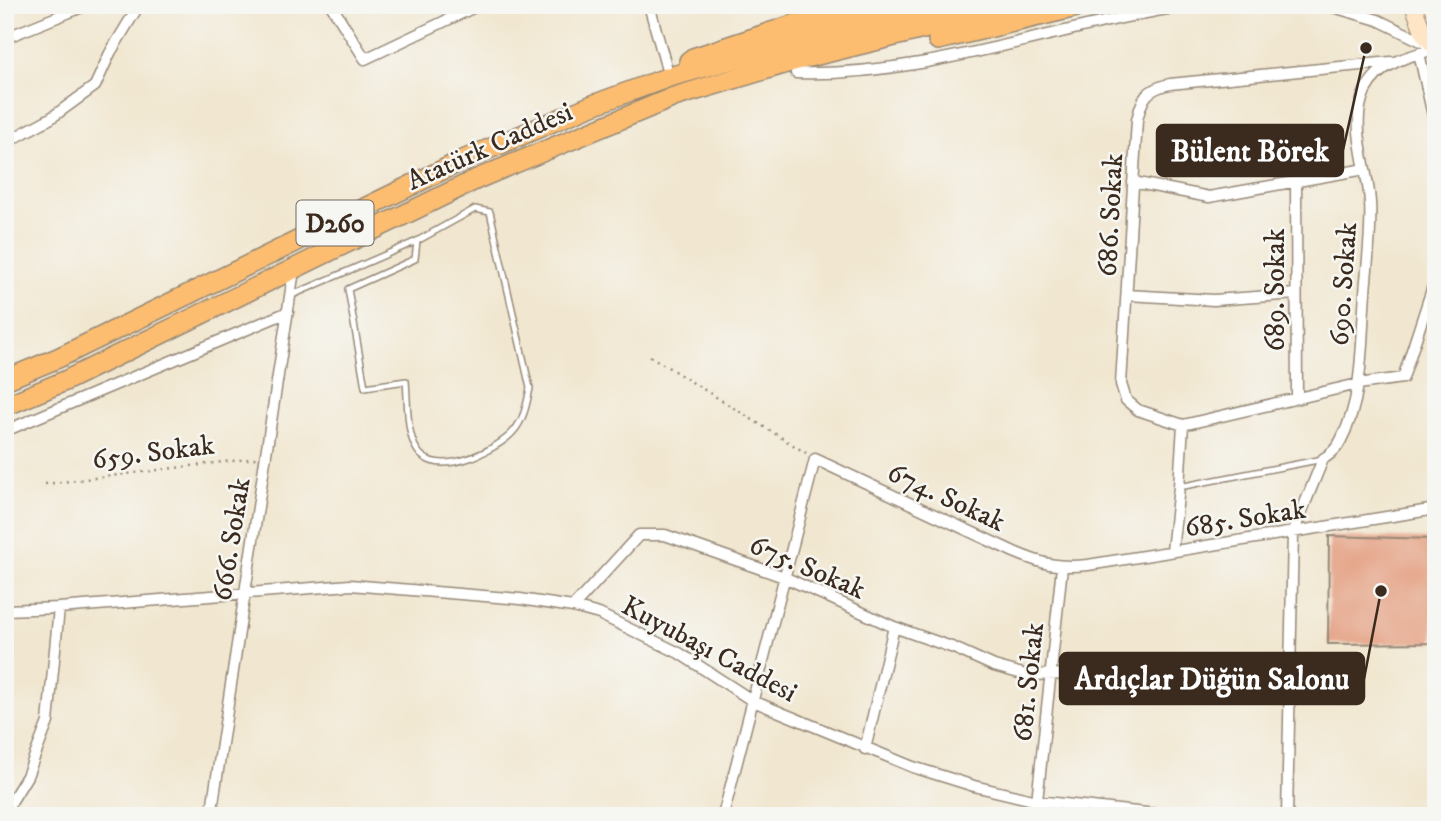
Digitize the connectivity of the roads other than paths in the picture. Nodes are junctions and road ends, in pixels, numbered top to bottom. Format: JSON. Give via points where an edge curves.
{"nodes":[{"id":1,"x":87,"y":5,"type":"edge"},
{"id":2,"x":139,"y":5,"type":"edge"},
{"id":3,"x":331,"y":5,"type":"edge"},
{"id":4,"x":479,"y":5,"type":"edge"},
{"id":5,"x":649,"y":5,"type":"edge"},
{"id":6,"x":873,"y":5,"type":"edge"},
{"id":7,"x":942,"y":5,"type":"edge"},
{"id":8,"x":1021,"y":5,"type":"edge"},
{"id":9,"x":1086,"y":5,"type":"edge"},
{"id":10,"x":1192,"y":5,"type":"edge"},
{"id":11,"x":1326,"y":5,"type":"edge"},
{"id":12,"x":1413,"y":5,"type":"edge"},
{"id":13,"x":848,"y":7,"type":"edge"},
{"id":14,"x":5,"y":38,"type":"edge"},
{"id":15,"x":1436,"y":48,"type":"edge"},
{"id":16,"x":1419,"y":53,"type":"junction"},
{"id":17,"x":1393,"y":62,"type":"junction"},
{"id":18,"x":796,"y":73,"type":"junction"},
{"id":19,"x":669,"y":77,"type":"junction"},
{"id":20,"x":674,"y":97,"type":"junction"},
{"id":21,"x":1436,"y":129,"type":"edge"},
{"id":22,"x":5,"y":143,"type":"edge"},
{"id":23,"x":1365,"y":169,"type":"junction"},
{"id":24,"x":1133,"y":182,"type":"junction"},
{"id":25,"x":1296,"y":182,"type":"junction"},
{"id":26,"x":417,"y":240,"type":"junction"},
{"id":27,"x":294,"y":270,"type":"junction"},
{"id":28,"x":1436,"y":277,"type":"edge"},
{"id":29,"x":1296,"y":293,"type":"junction"},
{"id":30,"x":1127,"y":295,"type":"junction"},
{"id":31,"x":290,"y":296,"type":"junction"},
{"id":32,"x":288,"y":312,"type":"junction"},
{"id":33,"x":5,"y":380,"type":"edge"},
{"id":34,"x":1357,"y":384,"type":"junction"},
{"id":35,"x":1297,"y":398,"type":"junction"},
{"id":36,"x":5,"y":406,"type":"edge"},
{"id":37,"x":1183,"y":425,"type":"junction"},
{"id":38,"x":5,"y":431,"type":"edge"},
{"id":39,"x":1323,"y":459,"type":"junction"},
{"id":40,"x":1179,"y":487,"type":"junction"},
{"id":41,"x":1436,"y":509,"type":"edge"},
{"id":42,"x":1293,"y":533,"type":"junction"},
{"id":43,"x":1172,"y":551,"type":"junction"},
{"id":44,"x":1062,"y":567,"type":"junction"},
{"id":45,"x":785,"y":576,"type":"junction"},
{"id":46,"x":245,"y":592,"type":"junction"},
{"id":47,"x":573,"y":607,"type":"junction"},
{"id":48,"x":59,"y":608,"type":"junction"},
{"id":49,"x":5,"y":610,"type":"edge"},
{"id":50,"x":894,"y":627,"type":"junction"},
{"id":51,"x":1290,"y":670,"type":"junction"},
{"id":52,"x":1050,"y":674,"type":"junction"},
{"id":53,"x":753,"y":701,"type":"junction"},
{"id":54,"x":865,"y":749,"type":"junction"},
{"id":55,"x":1037,"y":801,"type":"junction"},
{"id":56,"x":1056,"y":810,"type":"edge"},
{"id":57,"x":5,"y":812,"type":"edge"},
{"id":58,"x":211,"y":816,"type":"edge"},
{"id":59,"x":723,"y":816,"type":"edge"},
{"id":60,"x":1173,"y":816,"type":"edge"},
{"id":61,"x":1287,"y":816,"type":"edge"}],
"edges":[{"from":1,"to":14,"type":"street"},
{"from":2,"to":22,"type":"street","via":[[95,86]]},
{"from":3,"to":4,"type":"street","via":[[365,59]]},
{"from":5,"to":19,"type":"street"},
{"from":6,"to":13,"type":"highway"},
{"from":7,"to":19,"type":"highway","number":"D260"},
{"from":8,"to":20,"type":"highway","name":"Atatürk Caddesi","number":"D260","via":[[797,60]]},
{"from":9,"to":18,"type":"highway"},
{"from":10,"to":18,"type":"street","via":[[893,69]]},
{"from":11,"to":15,"type":"street","via":[[1378,20]]},
{"from":12,"to":15,"type":"main road","via":[[1424,33]]},
{"from":13,"to":19,"type":"highway","via":[[693,58]]},
{"from":15,"to":16,"type":"street","name":"690. Sokak"},
{"from":16,"to":17,"type":"street","name":"690. Sokak"},
{"from":16,"to":21,"type":"street"},
{"from":17,"to":23,"type":"street","name":"690. Sokak","via":[[1380,71],[1364,94],[1360,127]]},
{"from":17,"to":24,"type":"street","name":"686. Sokak","via":[[1160,86],[1141,102]]},
{"from":18,"to":20,"type":"highway"},
{"from":19,"to":33,"type":"highway","number":"D260","via":[[463,160],[58,359]]},
{"from":20,"to":27,"type":"highway","name":"Atatürk Caddesi","number":"D260","via":[[477,178]]},
{"from":23,"to":25,"type":"street"},
{"from":23,"to":34,"type":"street","name":"690. Sokak","via":[[1371,216]]},
{"from":24,"to":25,"type":"street","via":[[1209,197]]},
{"from":24,"to":30,"type":"street","name":"686. Sokak"},
{"from":25,"to":29,"type":"street","name":"689. Sokak"},
{"from":26,"to":26,"type":"lane","via":[[475,209],[490,212],[530,388],[514,431],[471,458],[434,462],[418,452],[406,381],[365,387],[348,289],[415,259]]},
{"from":26,"to":31,"type":"lane"},
{"from":27,"to":31,"type":"street","name":"666. Sokak"},
{"from":27,"to":36,"type":"highway","name":"Atatürk Caddesi","number":"D260"},
{"from":28,"to":34,"type":"street","via":[[1403,378]]},
{"from":29,"to":30,"type":"street","via":[[1214,300]]},
{"from":29,"to":35,"type":"street","name":"689. Sokak"},
{"from":30,"to":37,"type":"street","name":"686. Sokak","via":[[1121,384],[1126,400],[1138,410]]},
{"from":31,"to":32,"type":"street","name":"666. Sokak"},
{"from":32,"to":38,"type":"street"},
{"from":32,"to":46,"type":"street","name":"666. Sokak"},
{"from":34,"to":35,"type":"street"},
{"from":34,"to":39,"type":"street","name":"690. Sokak","via":[[1341,440]]},
{"from":35,"to":37,"type":"street"},
{"from":37,"to":40,"type":"street"},
{"from":39,"to":40,"type":"lane"},
{"from":39,"to":42,"type":"street","name":"690. Sokak"},
{"from":40,"to":43,"type":"street"},
{"from":41,"to":42,"type":"street","name":"685. Sokak"},
{"from":42,"to":43,"type":"street","name":"685. Sokak"},
{"from":42,"to":51,"type":"street"},
{"from":43,"to":44,"type":"street","name":"685. Sokak"},
{"from":44,"to":45,"type":"street","name":"674. Sokak","via":[[1014,552],[815,459]]},
{"from":44,"to":52,"type":"street","name":"681. Sokak"},
{"from":45,"to":47,"type":"street","name":"675. Sokak","via":[[665,535],[639,535]]},
{"from":45,"to":50,"type":"street","name":"675. Sokak"},
{"from":45,"to":53,"type":"street"},
{"from":46,"to":47,"type":"street","name":"Kuyubaşı Caddesi","via":[[350,585]]},
{"from":46,"to":48,"type":"street","name":"Kuyubaşı Caddesi"},
{"from":46,"to":58,"type":"street","name":"666. Sokak"},
{"from":47,"to":53,"type":"street","name":"Kuyubaşı Caddesi","via":[[599,614],[679,653]]},
{"from":48,"to":49,"type":"street","name":"Kuyubaşı Caddesi"},
{"from":48,"to":57,"type":"street","via":[[48,722],[27,776]]},
{"from":50,"to":52,"type":"street","name":"675. Sokak","via":[[994,666],[1026,675]]},
{"from":50,"to":54,"type":"street"},
{"from":51,"to":52,"type":"street","name":"675. Sokak"},
{"from":51,"to":61,"type":"street"},
{"from":52,"to":55,"type":"street","name":"681. Sokak"},
{"from":53,"to":54,"type":"street","name":"Kuyubaşı Caddesi"},
{"from":53,"to":59,"type":"street"},
{"from":54,"to":55,"type":"street","name":"Kuyubaşı Caddesi","via":[[962,782]]},
{"from":55,"to":56,"type":"street","name":"Kuyubaşı Caddesi"},
{"from":56,"to":60,"type":"street","name":"Kuyubaşı Caddesi"}]}
